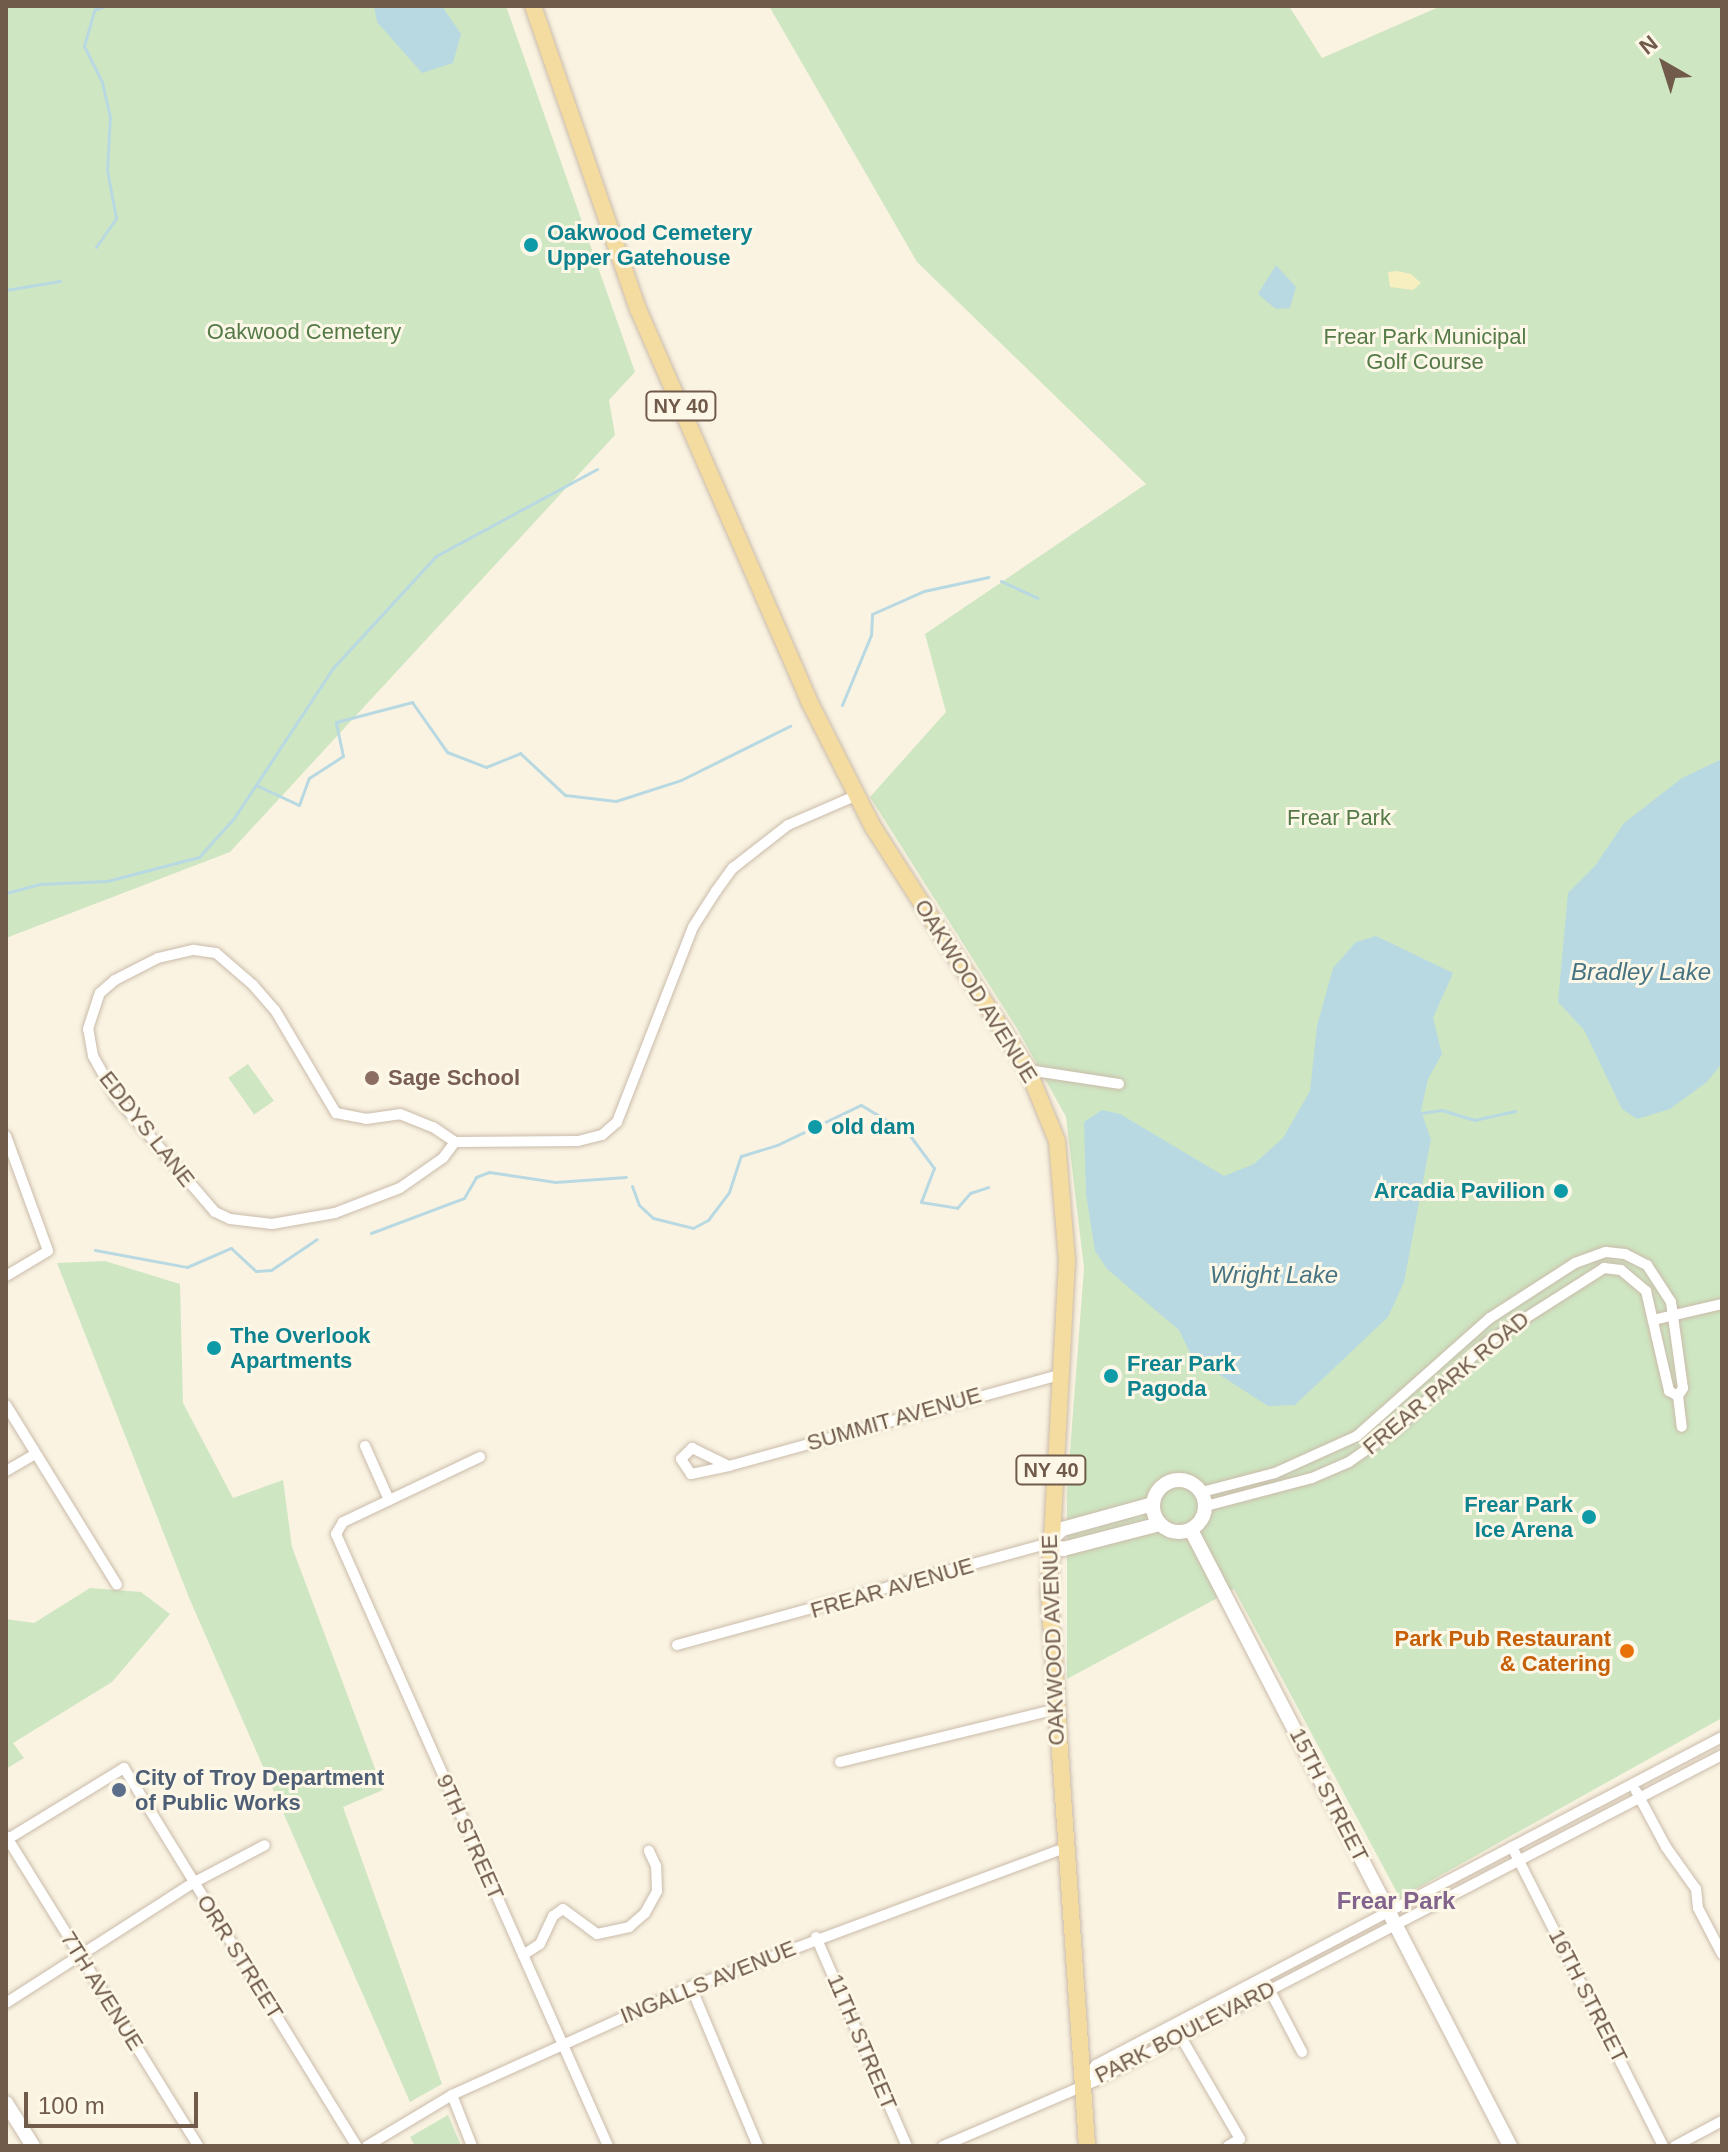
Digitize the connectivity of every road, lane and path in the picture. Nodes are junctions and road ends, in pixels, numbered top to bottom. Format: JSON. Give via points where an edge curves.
{"nodes":[{"id":1,"x":533,"y":6,"type":"edge"},
{"id":2,"x":855,"y":796,"type":"junction"},
{"id":3,"x":1028,"y":1070,"type":"junction"},
{"id":4,"x":1119,"y":1084,"type":"dead end"},
{"id":5,"x":6,"y":1136,"type":"edge"},
{"id":6,"x":455,"y":1142,"type":"junction"},
{"id":7,"x":6,"y":1276,"type":"edge"},
{"id":8,"x":1722,"y":1304,"type":"edge"},
{"id":9,"x":1673,"y":1315,"type":"junction"},
{"id":10,"x":1653,"y":1320,"type":"junction"},
{"id":11,"x":1059,"y":1375,"type":"junction"},
{"id":12,"x":1678,"y":1396,"type":"junction"},
{"id":13,"x":6,"y":1405,"type":"edge"},
{"id":14,"x":1682,"y":1427,"type":"dead end"},
{"id":15,"x":365,"y":1446,"type":"dead end"},
{"id":16,"x":35,"y":1454,"type":"junction"},
{"id":17,"x":480,"y":1457,"type":"dead end"},
{"id":18,"x":729,"y":1466,"type":"dead end"},
{"id":19,"x":6,"y":1471,"type":"edge"},
{"id":20,"x":1204,"y":1499,"type":"junction"},
{"id":21,"x":389,"y":1500,"type":"junction"},
{"id":22,"x":1153,"y":1504,"type":"junction"},
{"id":23,"x":1160,"y":1524,"type":"junction"},
{"id":24,"x":1191,"y":1530,"type":"junction"},
{"id":25,"x":1047,"y":1544,"type":"junction"},
{"id":26,"x":117,"y":1585,"type":"dead end"},
{"id":27,"x":677,"y":1645,"type":"dead end"},
{"id":28,"x":1053,"y":1710,"type":"junction"},
{"id":29,"x":1722,"y":1737,"type":"edge"},
{"id":30,"x":1722,"y":1755,"type":"edge"},
{"id":31,"x":840,"y":1762,"type":"dead end"},
{"id":32,"x":1633,"y":1785,"type":"junction"},
{"id":33,"x":1639,"y":1797,"type":"junction"},
{"id":34,"x":7,"y":1838,"type":"edge"},
{"id":35,"x":265,"y":1845,"type":"dead end"},
{"id":36,"x":1512,"y":1847,"type":"junction"},
{"id":37,"x":1063,"y":1849,"type":"junction"},
{"id":38,"x":649,"y":1851,"type":"dead end"},
{"id":39,"x":1519,"y":1861,"type":"junction"},
{"id":40,"x":193,"y":1883,"type":"junction"},
{"id":41,"x":1393,"y":1919,"type":"junction"},
{"id":42,"x":816,"y":1937,"type":"junction"},
{"id":43,"x":1722,"y":1954,"type":"edge"},
{"id":44,"x":523,"y":1955,"type":"junction"},
{"id":45,"x":80,"y":1956,"type":"junction"},
{"id":46,"x":1264,"y":1978,"type":"junction"},
{"id":47,"x":691,"y":1987,"type":"junction"},
{"id":48,"x":1269,"y":1989,"type":"junction"},
{"id":49,"x":6,"y":2003,"type":"edge"},
{"id":50,"x":1174,"y":2024,"type":"junction"},
{"id":51,"x":1180,"y":2036,"type":"junction"},
{"id":52,"x":563,"y":2043,"type":"junction"},
{"id":53,"x":1302,"y":2052,"type":"dead end"},
{"id":54,"x":1082,"y":2083,"type":"junction"},
{"id":55,"x":452,"y":2095,"type":"junction"},
{"id":56,"x":6,"y":2103,"type":"edge"},
{"id":57,"x":1722,"y":2121,"type":"edge"},
{"id":58,"x":33,"y":2146,"type":"edge"},
{"id":59,"x":198,"y":2146,"type":"edge"},
{"id":60,"x":357,"y":2146,"type":"edge"},
{"id":61,"x":367,"y":2146,"type":"edge"},
{"id":62,"x":472,"y":2146,"type":"edge"},
{"id":63,"x":608,"y":2146,"type":"edge"},
{"id":64,"x":758,"y":2146,"type":"edge"},
{"id":65,"x":907,"y":2146,"type":"edge"},
{"id":66,"x":943,"y":2146,"type":"edge"},
{"id":67,"x":1087,"y":2146,"type":"edge"},
{"id":68,"x":1228,"y":2146,"type":"edge"},
{"id":69,"x":1510,"y":2146,"type":"edge"},
{"id":70,"x":1663,"y":2146,"type":"edge"},
{"id":71,"x":1675,"y":2146,"type":"edge"}],
"edges":[{"from":1,"to":2,"type":"main road","name":"OAKWOOD AVENUE","number":"NY 40","via":[[638,309]]},
{"from":2,"to":3,"type":"main road","name":"OAKWOOD AVENUE","number":"NY 40"},
{"from":2,"to":6,"type":"street","name":"EDDYS LANE","via":[[788,825],[733,868],[693,927],[626,1104],[602,1135],[558,1143]]},
{"from":3,"to":4,"type":"street"},
{"from":3,"to":11,"type":"main road","name":"OAKWOOD AVENUE","number":"NY 40","via":[[1048,1110],[1063,1176],[1067,1261]]},
{"from":5,"to":7,"type":"street","via":[[48,1251]]},
{"from":6,"to":6,"type":"street","name":"EDDYS LANE","via":[[400,1114],[366,1119],[336,1113],[275,1010],[216,953],[194,950],[158,958],[115,980],[92,1011],[88,1029],[93,1056],[110,1087],[201,1199],[230,1219],[272,1224],[335,1213],[382,1197],[443,1158]]},
{"from":8,"to":9,"type":"street"},
{"from":9,"to":10,"type":"street"},
{"from":9,"to":12,"type":"street","name":"FREAR PARK ROAD","via":[[1683,1388]]},
{"from":9,"to":20,"type":"street","name":"FREAR PARK ROAD","via":[[1657,1275],[1635,1258],[1614,1252],[1583,1259],[1472,1332],[1357,1436]]},
{"from":10,"to":12,"type":"street","name":"FREAR PARK ROAD","via":[[1669,1391]]},
{"from":10,"to":20,"type":"street","name":"FREAR PARK ROAD","via":[[1646,1291],[1634,1278],[1615,1269],[1593,1272],[1488,1342],[1400,1426],[1349,1462],[1312,1478]]},
{"from":11,"to":18,"type":"street","name":"SUMMIT AVENUE"},
{"from":11,"to":25,"type":"main road","name":"OAKWOOD AVENUE","number":"NY 40"},
{"from":12,"to":14,"type":"street","name":"FREAR PARK ROAD"},
{"from":13,"to":16,"type":"street"},
{"from":15,"to":21,"type":"street"},
{"from":16,"to":19,"type":"street"},
{"from":16,"to":26,"type":"street"},
{"from":17,"to":21,"type":"street"},
{"from":20,"to":22,"type":"street","via":[[1190,1482],[1173,1480],[1160,1489]]},
{"from":20,"to":24,"type":"street","via":[[1202,1520]]},
{"from":21,"to":44,"type":"street","name":"9TH STREET","via":[[337,1526]]},
{"from":22,"to":23,"type":"street"},
{"from":22,"to":25,"type":"street","via":[[1062,1529]]},
{"from":23,"to":24,"type":"street","via":[[1175,1532]]},
{"from":23,"to":25,"type":"street","via":[[1063,1549]]},
{"from":24,"to":41,"type":"street","name":"15TH STREET"},
{"from":25,"to":27,"type":"street","name":"FREAR AVENUE"},
{"from":25,"to":28,"type":"main road","name":"OAKWOOD AVENUE","number":"NY 40"},
{"from":28,"to":31,"type":"street"},
{"from":28,"to":37,"type":"main road","name":"OAKWOOD AVENUE","number":"NY 40"},
{"from":29,"to":32,"type":"street","name":"PARK BOULEVARD"},
{"from":30,"to":33,"type":"street","name":"PARK BOULEVARD"},
{"from":32,"to":33,"type":"street"},
{"from":32,"to":36,"type":"street","name":"PARK BOULEVARD"},
{"from":33,"to":39,"type":"street","name":"PARK BOULEVARD"},
{"from":33,"to":43,"type":"street","via":[[1696,1889],[1698,1908]]},
{"from":34,"to":40,"type":"street","name":"ORR STREET","via":[[124,1768]]},
{"from":34,"to":45,"type":"street","name":"7TH AVENUE"},
{"from":35,"to":40,"type":"street"},
{"from":36,"to":39,"type":"street","name":"16TH STREET"},
{"from":36,"to":41,"type":"street","name":"PARK BOULEVARD"},
{"from":37,"to":42,"type":"street","name":"INGALLS AVENUE"},
{"from":37,"to":54,"type":"main road","name":"OAKWOOD AVENUE","number":"NY 40"},
{"from":38,"to":44,"type":"street","via":[[657,1891],[645,1913],[629,1927],[597,1934],[563,1909],[553,1916],[540,1944]]},
{"from":39,"to":41,"type":"street","name":"PARK BOULEVARD"},
{"from":39,"to":70,"type":"street","name":"16TH STREET"},
{"from":40,"to":45,"type":"street"},
{"from":40,"to":60,"type":"street","name":"ORR STREET"},
{"from":41,"to":46,"type":"street","name":"PARK BOULEVARD"},
{"from":41,"to":48,"type":"street","name":"PARK BOULEVARD"},
{"from":41,"to":69,"type":"street","name":"15TH STREET"},
{"from":42,"to":47,"type":"street","name":"INGALLS AVENUE"},
{"from":42,"to":65,"type":"street","name":"11TH STREET"},
{"from":44,"to":52,"type":"street","name":"9TH STREET"},
{"from":45,"to":49,"type":"street"},
{"from":45,"to":59,"type":"street","name":"7TH AVENUE"},
{"from":46,"to":48,"type":"street"},
{"from":46,"to":50,"type":"street","name":"PARK BOULEVARD"},
{"from":47,"to":52,"type":"street","name":"INGALLS AVENUE"},
{"from":47,"to":64,"type":"street"},
{"from":48,"to":51,"type":"street","name":"PARK BOULEVARD"},
{"from":48,"to":53,"type":"street"},
{"from":50,"to":51,"type":"street"},
{"from":50,"to":54,"type":"street","name":"PARK BOULEVARD","via":[[1096,2065]]},
{"from":51,"to":54,"type":"street","name":"PARK BOULEVARD"},
{"from":51,"to":68,"type":"street","via":[[1240,2139]]},
{"from":52,"to":55,"type":"street","name":"INGALLS AVENUE"},
{"from":52,"to":63,"type":"street","name":"9TH STREET"},
{"from":54,"to":66,"type":"street"},
{"from":54,"to":67,"type":"main road","name":"OAKWOOD AVENUE","number":"NY 40"},
{"from":55,"to":61,"type":"street","name":"INGALLS AVENUE"},
{"from":55,"to":62,"type":"street"},
{"from":56,"to":58,"type":"street"},
{"from":57,"to":71,"type":"street"}]}
